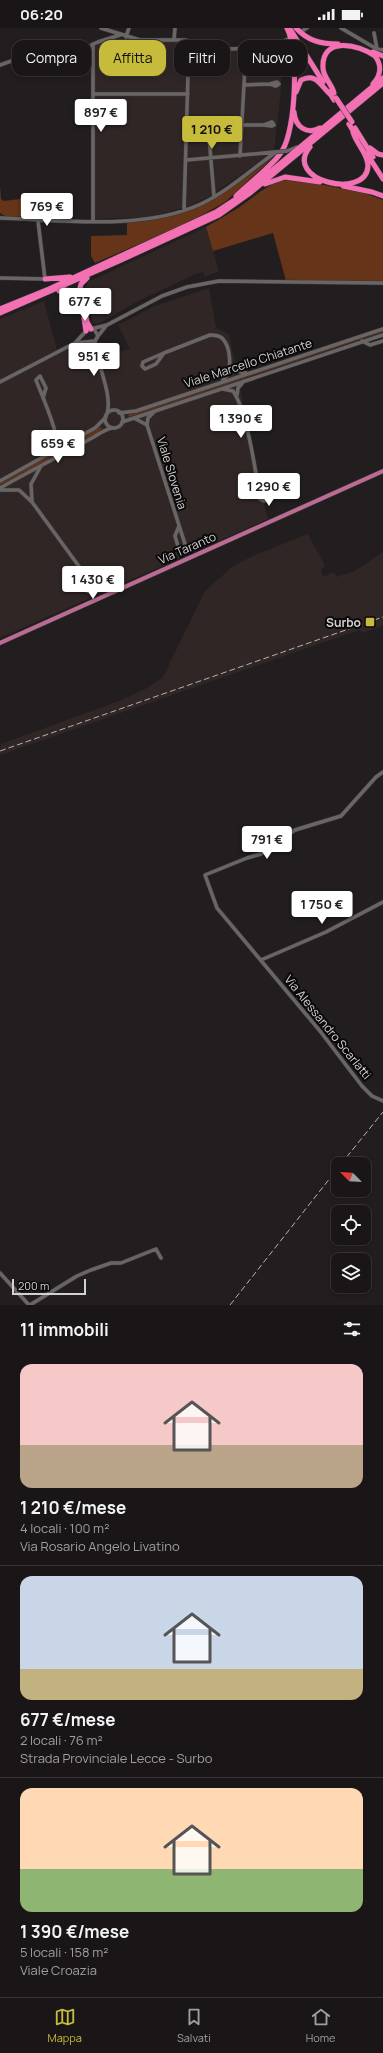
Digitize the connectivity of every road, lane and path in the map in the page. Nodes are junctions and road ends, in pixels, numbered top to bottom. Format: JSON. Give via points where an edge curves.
{"nodes":[{"id":1,"x":129,"y":28,"type":"edge"},
{"id":2,"x":175,"y":28,"type":"edge"},
{"id":3,"x":288,"y":28,"type":"edge"},
{"id":4,"x":295,"y":28,"type":"edge"},
{"id":5,"x":307,"y":28,"type":"edge"},
{"id":6,"x":341,"y":28,"type":"edge"},
{"id":7,"x":104,"y":29,"type":"edge"},
{"id":8,"x":302,"y":31,"type":"dead end"},
{"id":9,"x":374,"y":33,"type":"dead end"},
{"id":10,"x":121,"y":35,"type":"junction"},
{"id":11,"x":126,"y":37,"type":"junction"},
{"id":12,"x":174,"y":40,"type":"joint"},
{"id":13,"x":93,"y":44,"type":"junction"},
{"id":14,"x":376,"y":49,"type":"junction"},
{"id":15,"x":383,"y":50,"type":"edge"},
{"id":16,"x":383,"y":56,"type":"edge"},
{"id":17,"x":0,"y":65,"type":"edge"},
{"id":18,"x":188,"y":76,"type":"edge"},
{"id":19,"x":244,"y":76,"type":"edge"},
{"id":20,"x":383,"y":78,"type":"edge"},
{"id":21,"x":383,"y":83,"type":"edge"},
{"id":22,"x":270,"y":84,"type":"dead end"},
{"id":23,"x":244,"y":85,"type":"junction"},
{"id":24,"x":383,"y":87,"type":"edge"},
{"id":25,"x":93,"y":94,"type":"junction"},
{"id":26,"x":188,"y":94,"type":"junction"},
{"id":27,"x":334,"y":96,"type":"junction"},
{"id":28,"x":354,"y":105,"type":"junction"},
{"id":29,"x":337,"y":116,"type":"junction"},
{"id":30,"x":334,"y":124,"type":"junction"},
{"id":31,"x":187,"y":125,"type":"junction"},
{"id":32,"x":208,"y":125,"type":"junction"},
{"id":33,"x":242,"y":125,"type":"junction"},
{"id":34,"x":264,"y":125,"type":"dead end"},
{"id":35,"x":355,"y":131,"type":"junction"},
{"id":36,"x":311,"y":138,"type":"junction"},
{"id":37,"x":276,"y":152,"type":"junction"},
{"id":38,"x":383,"y":155,"type":"edge"},
{"id":39,"x":240,"y":156,"type":"junction"},
{"id":40,"x":211,"y":158,"type":"junction"},
{"id":41,"x":186,"y":160,"type":"junction"},
{"id":42,"x":383,"y":173,"type":"edge"},
{"id":43,"x":383,"y":179,"type":"edge"},
{"id":44,"x":35,"y":196,"type":"dead end"},
{"id":45,"x":214,"y":196,"type":"junction"},
{"id":46,"x":383,"y":196,"type":"edge"},
{"id":47,"x":235,"y":205,"type":"junction"},
{"id":48,"x":184,"y":210,"type":"junction"},
{"id":49,"x":0,"y":217,"type":"edge"},
{"id":50,"x":38,"y":219,"type":"junction"},
{"id":51,"x":94,"y":221,"type":"junction"},
{"id":52,"x":194,"y":223,"type":"junction"},
{"id":53,"x":119,"y":261,"type":"junction"},
{"id":54,"x":102,"y":265,"type":"junction"},
{"id":55,"x":0,"y":278,"type":"edge"},
{"id":56,"x":45,"y":279,"type":"junction"},
{"id":57,"x":383,"y":283,"type":"edge"},
{"id":58,"x":32,"y":300,"type":"junction"},
{"id":59,"x":0,"y":309,"type":"edge"},
{"id":60,"x":0,"y":313,"type":"edge"},
{"id":61,"x":107,"y":325,"type":"junction"},
{"id":62,"x":92,"y":329,"type":"junction"},
{"id":63,"x":383,"y":329,"type":"edge"},
{"id":64,"x":85,"y":332,"type":"junction"},
{"id":65,"x":383,"y":335,"type":"edge"},
{"id":66,"x":98,"y":336,"type":"junction"},
{"id":67,"x":362,"y":341,"type":"junction"},
{"id":68,"x":383,"y":341,"type":"edge"},
{"id":69,"x":92,"y":342,"type":"junction"},
{"id":70,"x":75,"y":343,"type":"junction"},
{"id":71,"x":164,"y":353,"type":"junction"},
{"id":72,"x":230,"y":365,"type":"junction"},
{"id":73,"x":249,"y":373,"type":"junction"},
{"id":74,"x":245,"y":380,"type":"junction"},
{"id":75,"x":0,"y":382,"type":"edge"},
{"id":76,"x":218,"y":383,"type":"junction"},
{"id":77,"x":218,"y":390,"type":"junction"},
{"id":78,"x":237,"y":396,"type":"junction"},
{"id":79,"x":43,"y":398,"type":"junction"},
{"id":80,"x":108,"y":400,"type":"junction"},
{"id":81,"x":157,"y":409,"type":"junction"},
{"id":82,"x":118,"y":412,"type":"junction"},
{"id":83,"x":107,"y":415,"type":"junction"},
{"id":84,"x":133,"y":418,"type":"junction"},
{"id":85,"x":122,"y":422,"type":"junction"},
{"id":86,"x":147,"y":425,"type":"junction"},
{"id":87,"x":112,"y":428,"type":"junction"},
{"id":88,"x":56,"y":435,"type":"junction"},
{"id":89,"x":82,"y":435,"type":"junction"},
{"id":90,"x":46,"y":456,"type":"junction"},
{"id":91,"x":44,"y":463,"type":"junction"},
{"id":92,"x":383,"y":471,"type":"edge"},
{"id":93,"x":257,"y":479,"type":"junction"},
{"id":94,"x":0,"y":481,"type":"edge"},
{"id":95,"x":0,"y":489,"type":"edge"},
{"id":96,"x":32,"y":502,"type":"junction"},
{"id":97,"x":179,"y":526,"type":"junction"},
{"id":98,"x":86,"y":576,"type":"dead end"},
{"id":99,"x":0,"y":643,"type":"edge"},
{"id":100,"x":383,"y":772,"type":"edge"},
{"id":101,"x":383,"y":902,"type":"edge"},
{"id":102,"x":262,"y":960,"type":"junction"},
{"id":103,"x":383,"y":1101,"type":"edge"},
{"id":104,"x":161,"y":1258,"type":"dead end"},
{"id":105,"x":0,"y":1274,"type":"edge"},
{"id":106,"x":29,"y":1305,"type":"edge"}],
"edges":[{"from":1,"to":11,"type":"street"},
{"from":2,"to":12,"type":"street"},
{"from":3,"to":27,"type":"highway"},
{"from":3,"to":52,"type":"highway","via":[[294,46],[295,61],[287,143],[278,157],[232,199]]},
{"from":4,"to":16,"type":"highway","via":[[316,41],[351,44]]},
{"from":4,"to":27,"type":"highway"},
{"from":5,"to":8,"type":"street"},
{"from":6,"to":14,"type":"street"},
{"from":7,"to":10,"type":"street"},
{"from":9,"to":14,"type":"street"},
{"from":10,"to":11,"type":"street"},
{"from":10,"to":13,"type":"street"},
{"from":11,"to":12,"type":"street","via":[[140,40]]},
{"from":13,"to":17,"type":"street","via":[[74,52],[28,55]]},
{"from":13,"to":25,"type":"street"},
{"from":14,"to":15,"type":"street"},
{"from":18,"to":26,"type":"street"},
{"from":19,"to":23,"type":"street"},
{"from":20,"to":28,"type":"highway"},
{"from":21,"to":28,"type":"highway"},
{"from":22,"to":23,"type":"street"},
{"from":23,"to":33,"type":"street"},
{"from":24,"to":28,"type":"highway"},
{"from":25,"to":26,"type":"street"},
{"from":25,"to":51,"type":"street"},
{"from":26,"to":31,"type":"street"},
{"from":27,"to":28,"type":"highway","via":[[323,67],[328,52],[334,47],[347,45],[371,53],[379,64],[378,77]]},
{"from":27,"to":29,"type":"highway","via":[[317,79],[301,80],[296,90],[295,120],[302,129],[314,131]]},
{"from":27,"to":35,"type":"highway","bridge":true},
{"from":28,"to":29,"type":"highway"},
{"from":28,"to":30,"type":"highway"},
{"from":29,"to":36,"type":"highway"},
{"from":30,"to":35,"type":"highway","via":[[306,153],[307,169],[316,178],[348,184],[358,182],[365,174],[367,160]]},
{"from":30,"to":47,"type":"highway"},
{"from":31,"to":32,"type":"street"},
{"from":31,"to":41,"type":"street"},
{"from":32,"to":33,"type":"street"},
{"from":32,"to":40,"type":"street"},
{"from":33,"to":34,"type":"street"},
{"from":33,"to":39,"type":"street"},
{"from":35,"to":38,"type":"highway","via":[[374,152]]},
{"from":35,"to":42,"type":"highway"},
{"from":35,"to":43,"type":"highway"},
{"from":36,"to":37,"type":"street","bridge":true,"via":[[294,149]]},
{"from":36,"to":52,"type":"highway","via":[[245,193]]},
{"from":37,"to":39,"type":"street"},
{"from":37,"to":45,"type":"street"},
{"from":39,"to":40,"type":"street"},
{"from":40,"to":41,"type":"street"},
{"from":40,"to":45,"type":"street"},
{"from":41,"to":48,"type":"street"},
{"from":44,"to":50,"type":"street"},
{"from":45,"to":48,"type":"street"},
{"from":46,"to":47,"type":"highway","via":[[365,190],[285,177],[266,184]]},
{"from":47,"to":53,"type":"highway","via":[[203,223]]},
{"from":48,"to":51,"type":"street","via":[[144,219]]},
{"from":49,"to":50,"type":"street"},
{"from":50,"to":51,"type":"street"},
{"from":50,"to":56,"type":"street"},
{"from":52,"to":54,"type":"highway"},
{"from":53,"to":58,"type":"highway"},
{"from":53,"to":62,"type":"highway","via":[[81,284],[87,322]]},
{"from":54,"to":56,"type":"highway","via":[[66,278]]},
{"from":54,"to":59,"type":"highway"},
{"from":55,"to":56,"type":"street"},
{"from":57,"to":61,"type":"street","via":[[214,282],[176,290]]},
{"from":58,"to":60,"type":"highway"},
{"from":58,"to":64,"type":"highway","via":[[62,290],[78,295]]},
{"from":61,"to":62,"type":"street"},
{"from":61,"to":66,"type":"street"},
{"from":62,"to":64,"type":"street"},
{"from":62,"to":66,"type":"street"},
{"from":63,"to":73,"type":"street","name":"Viale Marcello Chiatante"},
{"from":64,"to":69,"type":"street","via":[[85,340]]},
{"from":64,"to":70,"type":"street"},
{"from":65,"to":67,"type":"street","name":"Viale Marcello Chiatante"},
{"from":66,"to":69,"type":"street"},
{"from":67,"to":68,"type":"street","via":[[370,345]]},
{"from":67,"to":74,"type":"street","name":"Viale Marcello Chiatante"},
{"from":69,"to":70,"type":"street"},
{"from":69,"to":80,"type":"street"},
{"from":70,"to":75,"type":"street"},
{"from":71,"to":71,"type":"street","via":[[143,362],[142,366],[145,369],[156,364]]},
{"from":71,"to":72,"type":"street","via":[[216,335],[225,343]]},
{"from":72,"to":73,"type":"street","via":[[236,371]]},
{"from":72,"to":76,"type":"street","via":[[228,375]]},
{"from":73,"to":76,"type":"street","name":"Viale Marcello Chiatante"},
{"from":74,"to":77,"type":"street","name":"Viale Marcello Chiatante"},
{"from":74,"to":78,"type":"street","via":[[238,388]]},
{"from":76,"to":82,"type":"street","name":"Viale Marcello Chiatante","via":[[136,411]]},
{"from":77,"to":78,"type":"street","via":[[230,389]]},
{"from":77,"to":81,"type":"street","name":"Viale Marcello Chiatante"},
{"from":78,"to":93,"type":"street"},
{"from":79,"to":79,"type":"street","via":[[46,388],[40,376],[36,380]]},
{"from":79,"to":88,"type":"street"},
{"from":80,"to":82,"type":"street"},
{"from":80,"to":83,"type":"street"},
{"from":81,"to":84,"type":"street","name":"Viale Marcello Chiatante"},
{"from":81,"to":86,"type":"street","name":"Viale Slovenia","via":[[148,418]]},
{"from":82,"to":83,"type":"street","name":"Viale Marcello Chiatante","via":[[112,411]]},
{"from":82,"to":85,"type":"street"},
{"from":83,"to":87,"type":"street","via":[[107,425]]},
{"from":83,"to":89,"type":"street","name":"Viale Marcello Chiatante","via":[[100,424]]},
{"from":84,"to":85,"type":"street","name":"Viale Marcello Chiatante"},
{"from":84,"to":86,"type":"street","name":"Viale Slovenia"},
{"from":85,"to":87,"type":"street","name":"Viale Marcello Chiatante"},
{"from":86,"to":97,"type":"street","name":"Viale Slovenia"},
{"from":87,"to":91,"type":"street","name":"Viale Marcello Chiatante","via":[[103,430],[92,439]]},
{"from":88,"to":89,"type":"street","via":[[64,442]]},
{"from":88,"to":90,"type":"street","via":[[53,448]]},
{"from":89,"to":90,"type":"street","name":"Viale Marcello Chiatante"},
{"from":90,"to":94,"type":"street","name":"Viale Marcello Chiatante"},
{"from":91,"to":95,"type":"street","name":"Viale Marcello Chiatante"},
{"from":91,"to":96,"type":"street","via":[[31,484]]},
{"from":92,"to":99,"type":"main road","name":"Via Taranto"},
{"from":93,"to":93,"type":"street","via":[[260,499],[264,501],[267,496],[265,486]]},
{"from":95,"to":96,"type":"street","via":[[19,490]]},
{"from":96,"to":98,"type":"street"},
{"from":97,"to":97,"type":"street","name":"Viale Slovenia","via":[[175,536],[178,546],[183,548],[185,544]]},
{"from":100,"to":102,"type":"street","name":"Via Alessandro Scarlatti","via":[[341,816],[295,830],[261,854],[205,875],[217,908]]},
{"from":101,"to":102,"type":"street","via":[[326,932]]},
{"from":102,"to":103,"type":"street","name":"Via Alessandro Scarlatti","via":[[367,1092]]},
{"from":104,"to":106,"type":"street","via":[[156,1249],[121,1263],[104,1265],[77,1276]]},
{"from":105,"to":106,"type":"street"}]}
